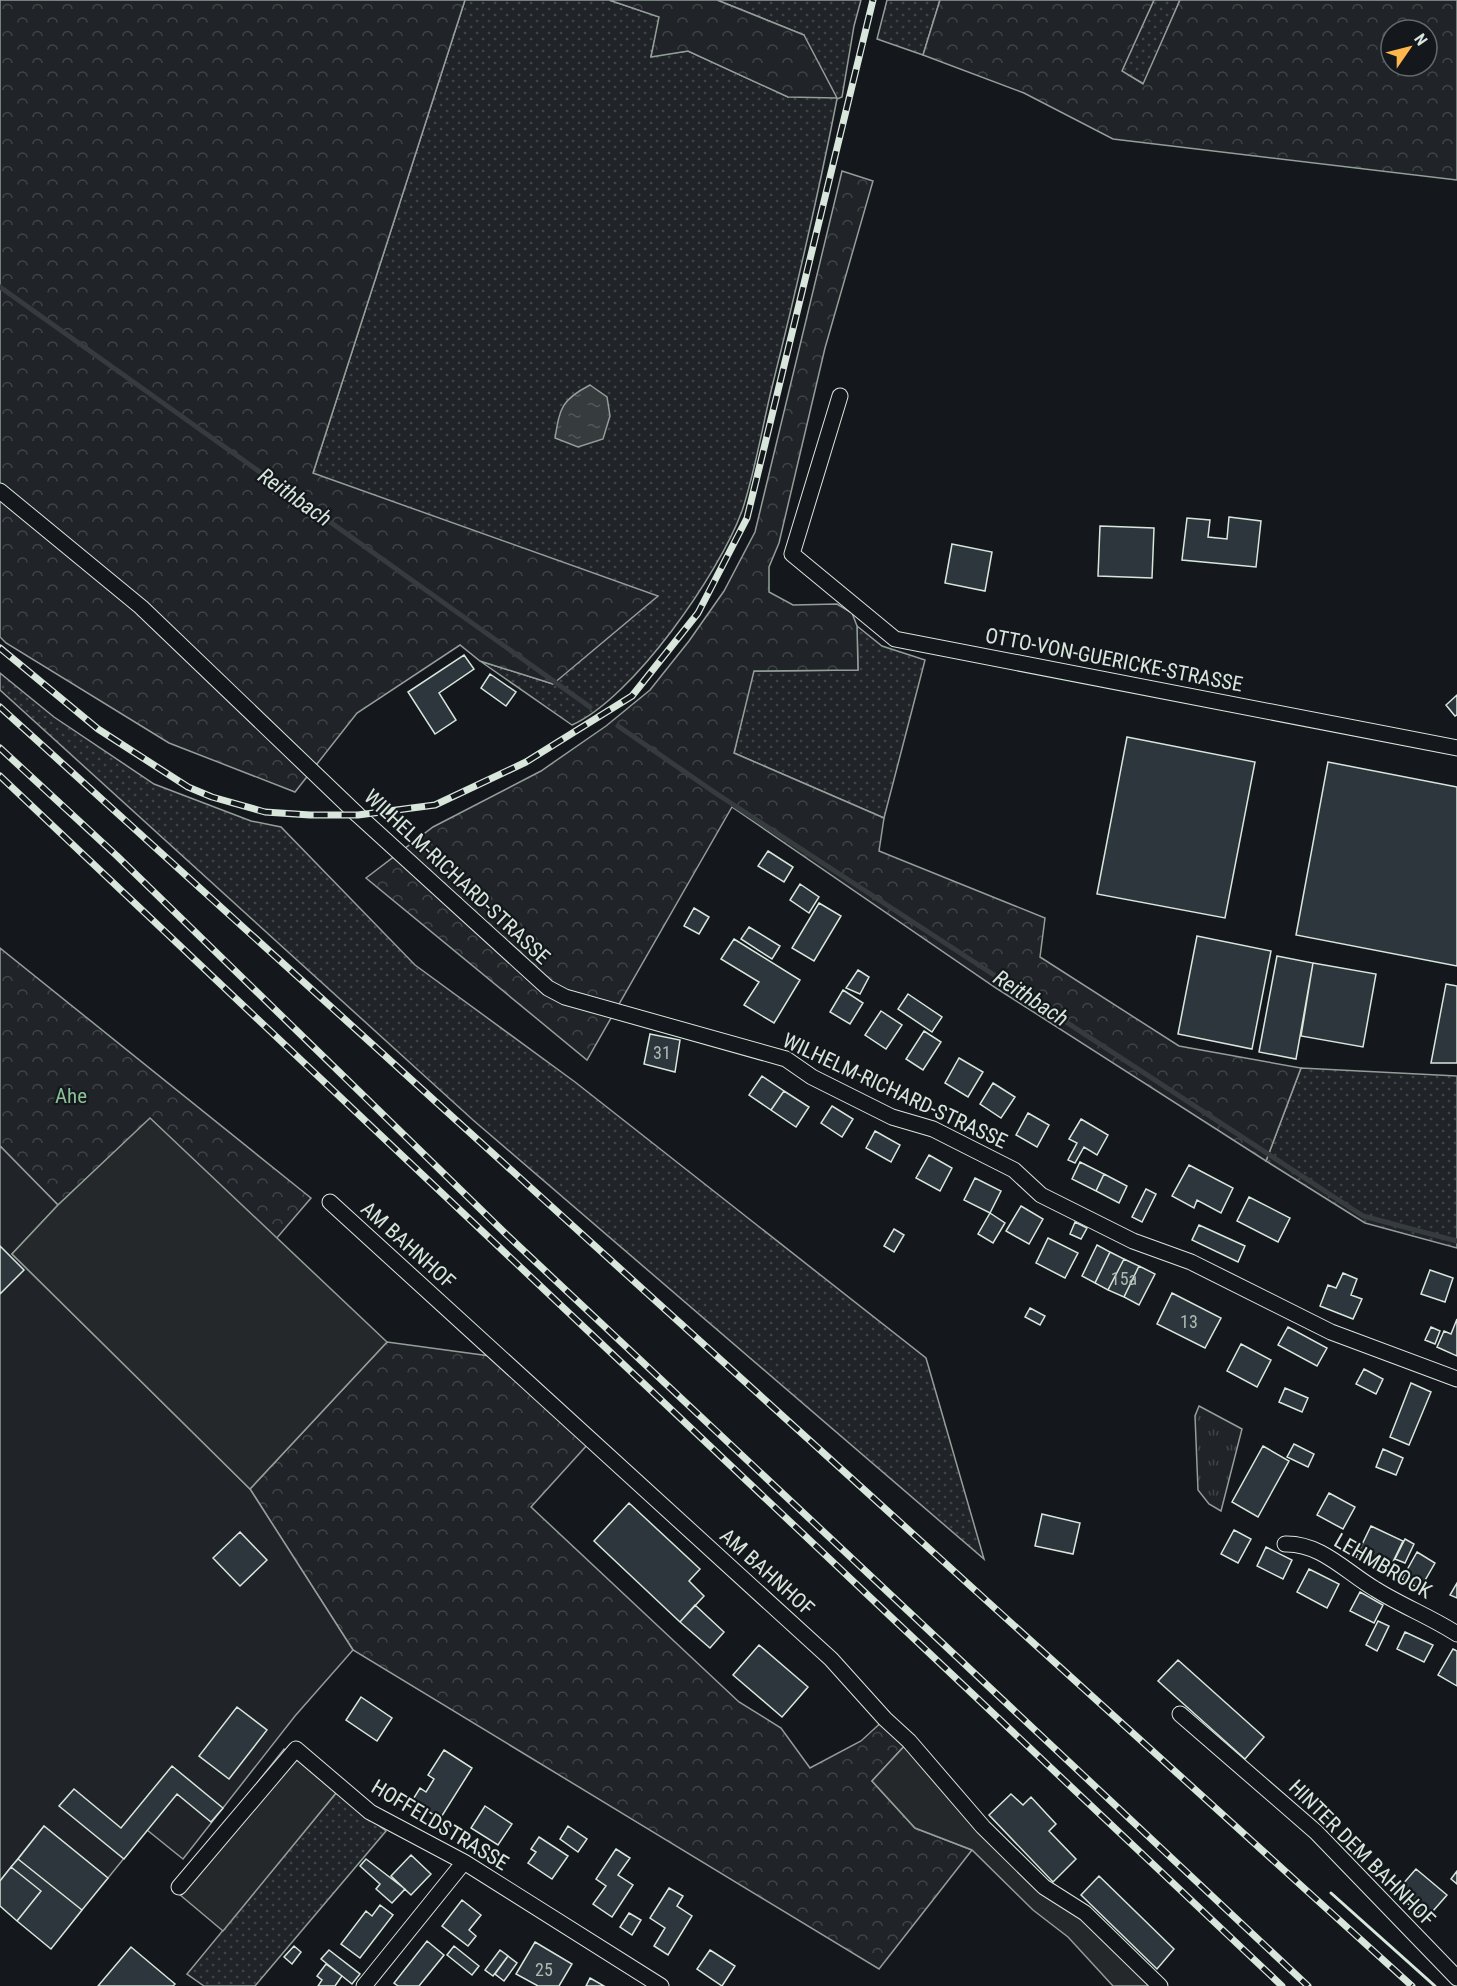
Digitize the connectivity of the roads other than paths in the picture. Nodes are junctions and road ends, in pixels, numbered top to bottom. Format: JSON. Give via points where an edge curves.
{"nodes":[{"id":1,"x":840,"y":396,"type":"dead end"},
{"id":2,"x":0,"y":491,"type":"edge"},
{"id":3,"x":1457,"y":748,"type":"edge"},
{"id":4,"x":330,"y":1202,"type":"dead end"},
{"id":5,"x":1457,"y":1379,"type":"edge"},
{"id":6,"x":1285,"y":1544,"type":"dead end"},
{"id":7,"x":1457,"y":1634,"type":"edge"},
{"id":8,"x":1180,"y":1714,"type":"dead end"},
{"id":9,"x":464,"y":1863,"type":"junction"},
{"id":10,"x":179,"y":1887,"type":"dead end"},
{"id":11,"x":1457,"y":1978,"type":"edge"},
{"id":12,"x":364,"y":1986,"type":"edge"},
{"id":13,"x":661,"y":1986,"type":"edge"},
{"id":14,"x":1160,"y":1986,"type":"edge"}],
"edges":[{"from":1,"to":3,"type":"street","name":"OTTO-VON-GUERICKE-STRASSE","via":[[792,554],[895,639]]},
{"from":2,"to":5,"type":"street","name":"WILHELM-RICHARD-STRASSE","via":[[141,607],[548,988],[565,997],[786,1059],[812,1077],[892,1117],[933,1129],[1014,1170],[1041,1195],[1133,1242],[1191,1262],[1331,1332]]},
{"from":4,"to":14,"type":"street","name":"AM BAHNHOF","via":[[831,1659],[983,1827],[1044,1887],[1085,1913]]},
{"from":6,"to":7,"type":"street","name":"LEHMBROOK","via":[[1301,1543]]},
{"from":8,"to":11,"type":"street","name":"HINTER DEM BAHNHOF","via":[[1316,1832]]},
{"from":9,"to":10,"type":"street","name":"HOFFELDSTRASSE","via":[[370,1812],[296,1749]]},
{"from":9,"to":12,"type":"street"},
{"from":9,"to":13,"type":"street","name":"HOFFELDSTRASSE"}]}
